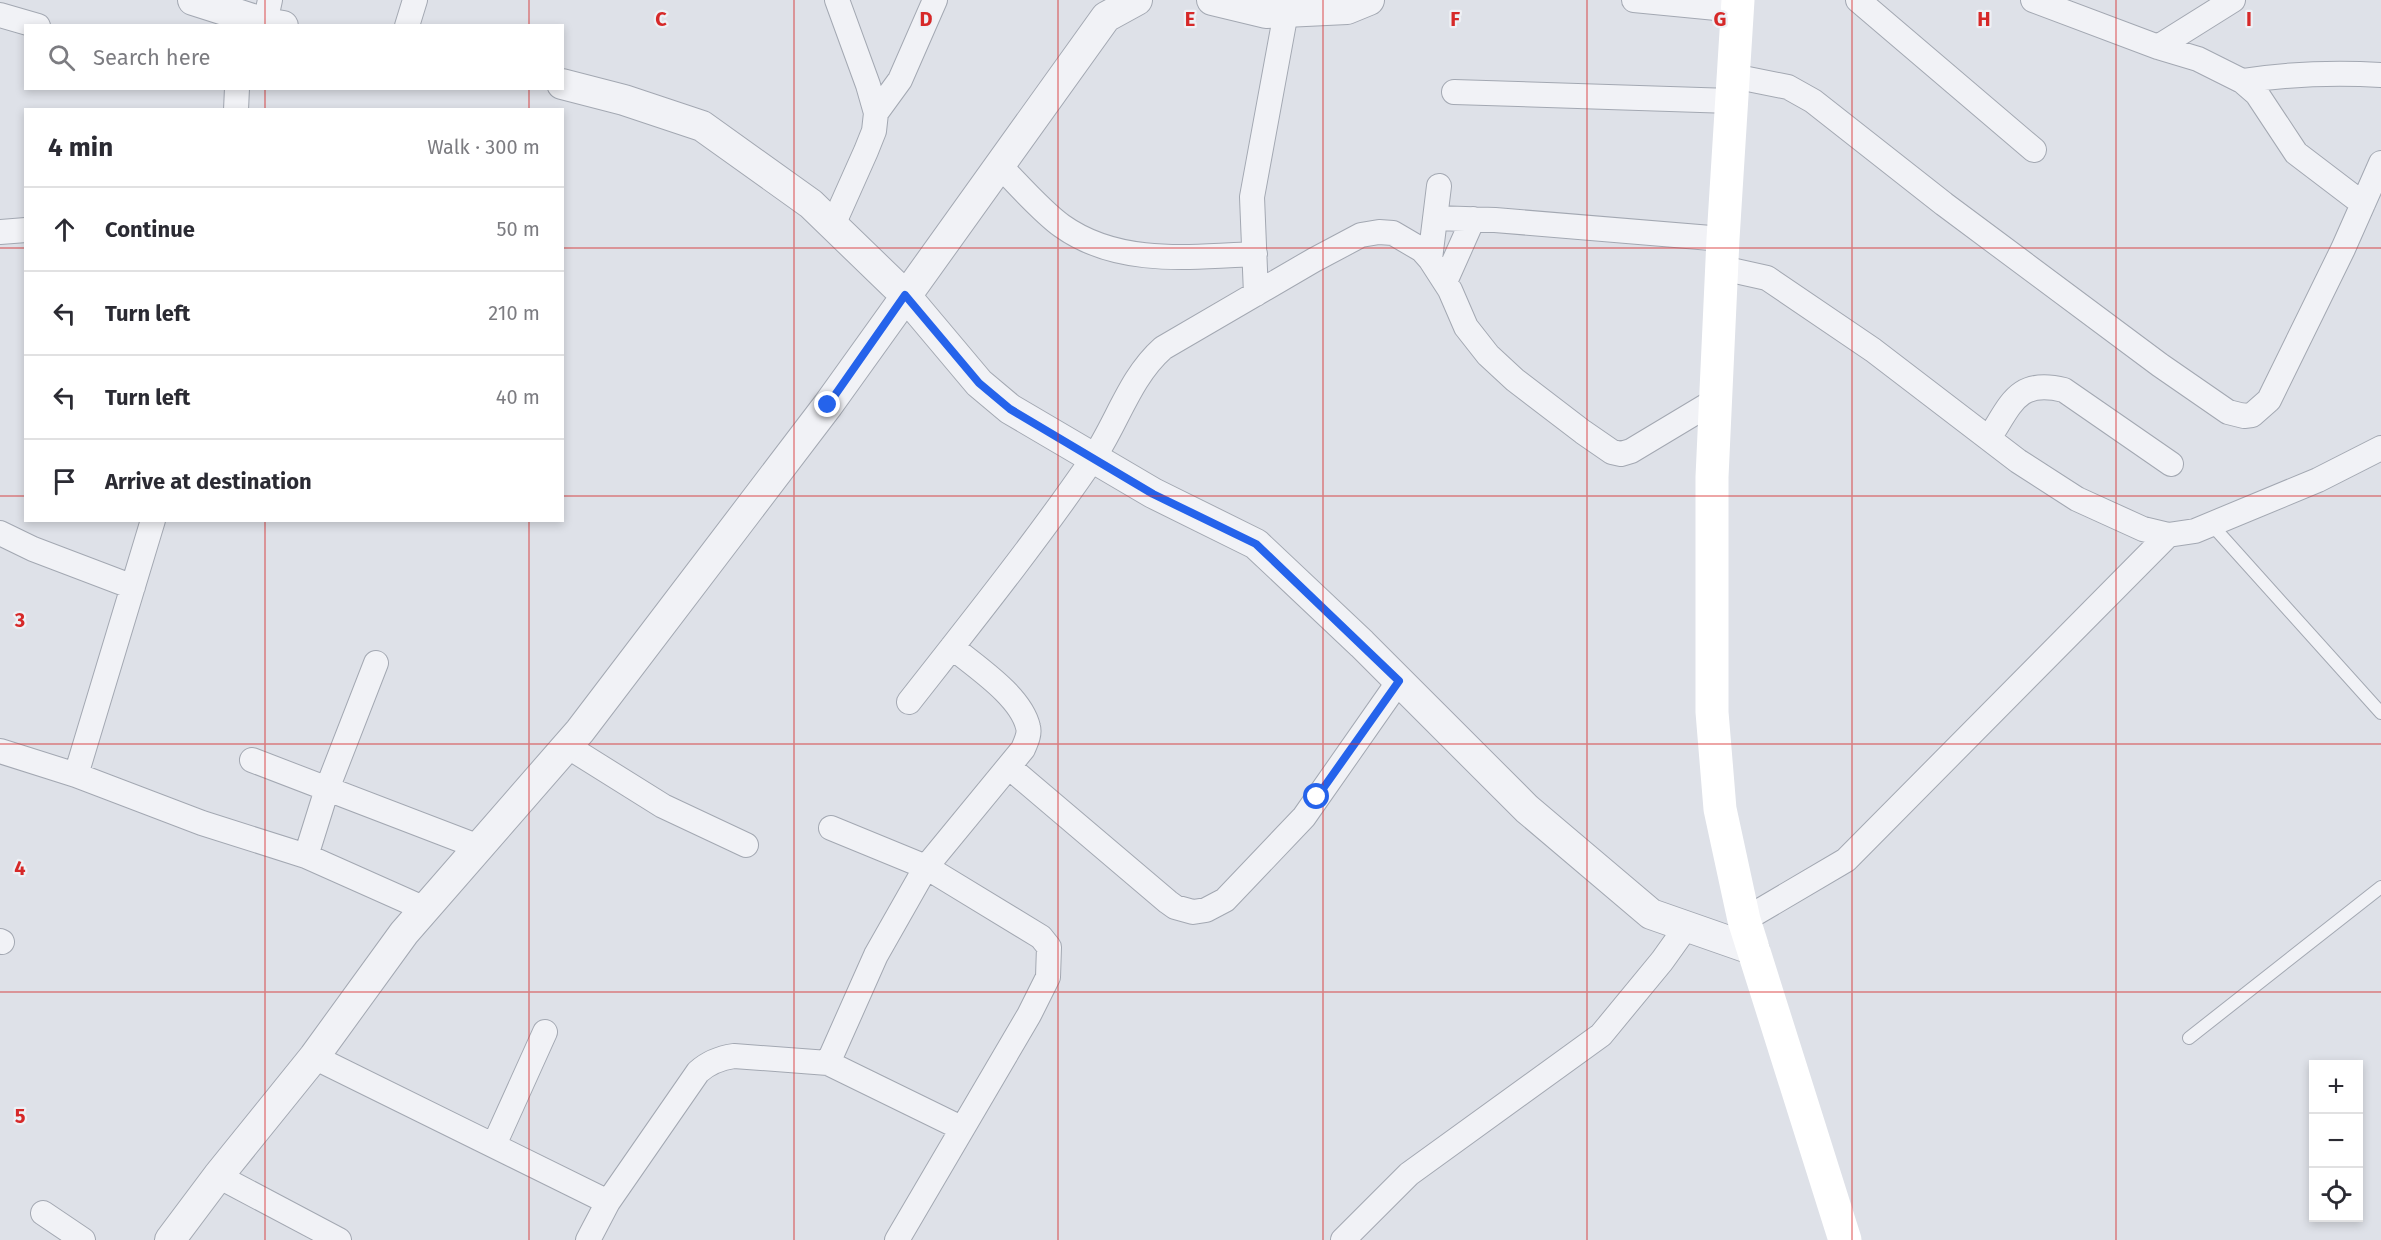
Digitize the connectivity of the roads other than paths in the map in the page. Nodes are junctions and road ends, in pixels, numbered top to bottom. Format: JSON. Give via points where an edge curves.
{"nodes":[{"id":1,"x":193,"y":0,"type":"edge"},
{"id":2,"x":415,"y":0,"type":"edge"},
{"id":3,"x":837,"y":0,"type":"edge"},
{"id":4,"x":935,"y":0,"type":"edge"},
{"id":5,"x":1212,"y":0,"type":"edge"},
{"id":6,"x":1369,"y":0,"type":"edge"},
{"id":7,"x":1634,"y":0,"type":"edge"},
{"id":8,"x":1858,"y":0,"type":"edge"},
{"id":9,"x":2033,"y":0,"type":"edge"},
{"id":10,"x":2233,"y":0,"type":"edge"},
{"id":11,"x":1134,"y":1,"type":"edge"},
{"id":12,"x":1737,"y":5,"type":"edge"},
{"id":13,"x":1286,"y":12,"type":"junction"},
{"id":14,"x":0,"y":15,"type":"edge"},
{"id":15,"x":273,"y":16,"type":"edge"},
{"id":16,"x":31,"y":24,"type":"edge"},
{"id":17,"x":408,"y":24,"type":"edge"},
{"id":18,"x":2158,"y":47,"type":"junction"},
{"id":19,"x":2381,"y":75,"type":"edge"},
{"id":20,"x":2242,"y":81,"type":"junction"},
{"id":21,"x":564,"y":85,"type":"edge"},
{"id":22,"x":1732,"y":89,"type":"junction"},
{"id":23,"x":237,"y":90,"type":"edge"},
{"id":24,"x":1454,"y":92,"type":"dead end"},
{"id":25,"x":236,"y":108,"type":"edge"},
{"id":26,"x":876,"y":113,"type":"junction"},
{"id":27,"x":2034,"y":150,"type":"dead end"},
{"id":28,"x":2381,"y":162,"type":"edge"},
{"id":29,"x":999,"y":165,"type":"junction"},
{"id":30,"x":1439,"y":186,"type":"dead end"},
{"id":31,"x":2363,"y":204,"type":"junction"},
{"id":32,"x":1435,"y":218,"type":"junction"},
{"id":33,"x":1473,"y":219,"type":"junction"},
{"id":34,"x":833,"y":225,"type":"junction"},
{"id":35,"x":24,"y":230,"type":"edge"},
{"id":36,"x":0,"y":231,"type":"edge"},
{"id":37,"x":1722,"y":253,"type":"junction"},
{"id":38,"x":1254,"y":254,"type":"junction"},
{"id":39,"x":1430,"y":259,"type":"junction"},
{"id":40,"x":1445,"y":282,"type":"junction"},
{"id":41,"x":1256,"y":294,"type":"junction"},
{"id":42,"x":905,"y":295,"type":"junction"},
{"id":43,"x":1716,"y":400,"type":"junction"},
{"id":44,"x":1989,"y":438,"type":"junction"},
{"id":45,"x":2381,"y":448,"type":"edge"},
{"id":46,"x":1094,"y":459,"type":"junction"},
{"id":47,"x":2171,"y":464,"type":"dead end"},
{"id":48,"x":152,"y":522,"type":"edge"},
{"id":49,"x":2211,"y":524,"type":"junction"},
{"id":50,"x":0,"y":533,"type":"edge"},
{"id":51,"x":2168,"y":534,"type":"junction"},
{"id":52,"x":133,"y":587,"type":"junction"},
{"id":53,"x":952,"y":647,"type":"junction"},
{"id":54,"x":376,"y":663,"type":"dead end"},
{"id":55,"x":1399,"y":681,"type":"junction"},
{"id":56,"x":909,"y":702,"type":"dead end"},
{"id":57,"x":2381,"y":713,"type":"edge"},
{"id":58,"x":567,"y":746,"type":"junction"},
{"id":59,"x":0,"y":751,"type":"edge"},
{"id":60,"x":252,"y":760,"type":"dead end"},
{"id":61,"x":1009,"y":767,"type":"junction"},
{"id":62,"x":76,"y":775,"type":"junction"},
{"id":63,"x":327,"y":789,"type":"junction"},
{"id":64,"x":831,"y":828,"type":"dead end"},
{"id":65,"x":746,"y":845,"type":"dead end"},
{"id":66,"x":479,"y":847,"type":"junction"},
{"id":67,"x":306,"y":856,"type":"junction"},
{"id":68,"x":926,"y":867,"type":"junction"},
{"id":69,"x":2381,"y":887,"type":"edge"},
{"id":70,"x":425,"y":909,"type":"junction"},
{"id":71,"x":1687,"y":926,"type":"junction"},
{"id":72,"x":1749,"y":935,"type":"junction"},
{"id":73,"x":545,"y":1032,"type":"dead end"},
{"id":74,"x":2189,"y":1038,"type":"dead end"},
{"id":75,"x":314,"y":1057,"type":"junction"},
{"id":76,"x":828,"y":1064,"type":"junction"},
{"id":77,"x":961,"y":1128,"type":"junction"},
{"id":78,"x":494,"y":1145,"type":"junction"},
{"id":79,"x":218,"y":1176,"type":"junction"},
{"id":80,"x":608,"y":1202,"type":"junction"},
{"id":81,"x":43,"y":1213,"type":"dead end"},
{"id":82,"x":83,"y":1240,"type":"edge"},
{"id":83,"x":170,"y":1240,"type":"edge"},
{"id":84,"x":339,"y":1240,"type":"edge"},
{"id":85,"x":588,"y":1240,"type":"edge"},
{"id":86,"x":897,"y":1240,"type":"edge"},
{"id":87,"x":1343,"y":1240,"type":"edge"},
{"id":88,"x":1845,"y":1240,"type":"edge"}],
"edges":[{"from":1,"to":15,"type":"street"},
{"from":2,"to":17,"type":"street"},
{"from":3,"to":26,"type":"street"},
{"from":4,"to":26,"type":"street","via":[[900,80]]},
{"from":5,"to":13,"type":"street","via":[[1266,13]]},
{"from":6,"to":13,"type":"street","via":[[1347,9]]},
{"from":7,"to":12,"type":"street"},
{"from":8,"to":27,"type":"street"},
{"from":9,"to":18,"type":"street"},
{"from":10,"to":18,"type":"street"},
{"from":11,"to":29,"type":"street","via":[[1106,17]]},
{"from":12,"to":22,"type":"main road"},
{"from":13,"to":38,"type":"street","via":[[1252,196]]},
{"from":14,"to":16,"type":"street"},
{"from":18,"to":20,"type":"street","via":[[2198,59]]},
{"from":19,"to":20,"type":"street","via":[[2287,75]]},
{"from":20,"to":31,"type":"street","via":[[2257,94],[2296,153]]},
{"from":21,"to":34,"type":"street","via":[[702,126],[811,204]]},
{"from":22,"to":24,"type":"street"},
{"from":22,"to":31,"type":"street","via":[[1788,87],[1813,101],[2160,365],[2228,412],[2244,416],[2252,416],[2269,400]]},
{"from":22,"to":37,"type":"main road"},
{"from":23,"to":25,"type":"street"},
{"from":26,"to":34,"type":"street","via":[[874,131]]},
{"from":28,"to":31,"type":"street"},
{"from":29,"to":38,"type":"street","via":[[1062,226],[1104,248],[1143,256]]},
{"from":29,"to":42,"type":"street"},
{"from":30,"to":32,"type":"street"},
{"from":32,"to":33,"type":"street"},
{"from":32,"to":39,"type":"street"},
{"from":33,"to":37,"type":"street"},
{"from":33,"to":40,"type":"street"},
{"from":34,"to":42,"type":"street"},
{"from":35,"to":36,"type":"street"},
{"from":37,"to":43,"type":"main road"},
{"from":37,"to":44,"type":"street","via":[[1803,301]]},
{"from":38,"to":41,"type":"street"},
{"from":39,"to":40,"type":"street"},
{"from":39,"to":41,"type":"street","via":[[1393,233],[1361,235]]},
{"from":40,"to":43,"type":"street","via":[[1466,327],[1488,355],[1515,380],[1612,452],[1631,451]]},
{"from":41,"to":46,"type":"street","via":[[1163,348],[1147,362]]},
{"from":42,"to":46,"type":"street","via":[[979,383],[1010,409]]},
{"from":42,"to":58,"type":"street","via":[[828,405]]},
{"from":43,"to":72,"type":"main road","via":[[1712,477],[1712,712],[1720,809]]},
{"from":44,"to":47,"type":"street","via":[[2016,397],[2032,387],[2047,386],[2064,390]]},
{"from":44,"to":51,"type":"street","via":[[2077,499],[2144,529]]},
{"from":45,"to":49,"type":"street","via":[[2318,480]]},
{"from":46,"to":53,"type":"street"},
{"from":46,"to":55,"type":"street","via":[[1153,494],[1256,544]]},
{"from":48,"to":52,"type":"street"},
{"from":49,"to":51,"type":"street","via":[[2195,531]]},
{"from":49,"to":57,"type":"lane"},
{"from":50,"to":52,"type":"street"},
{"from":51,"to":72,"type":"street","via":[[1846,860]]},
{"from":52,"to":62,"type":"street"},
{"from":53,"to":56,"type":"street"},
{"from":53,"to":61,"type":"street","via":[[1008,694],[1023,712],[1028,737]]},
{"from":54,"to":63,"type":"street"},
{"from":55,"to":61,"type":"street","via":[[1304,817],[1225,900],[1206,910],[1193,912],[1168,902]]},
{"from":55,"to":71,"type":"street","via":[[1527,809],[1651,914]]},
{"from":58,"to":65,"type":"street","via":[[663,807]]},
{"from":58,"to":66,"type":"street"},
{"from":59,"to":62,"type":"street"},
{"from":60,"to":63,"type":"street"},
{"from":61,"to":68,"type":"street"},
{"from":62,"to":67,"type":"street","via":[[202,823]]},
{"from":63,"to":66,"type":"street"},
{"from":63,"to":67,"type":"street"},
{"from":64,"to":68,"type":"street"},
{"from":66,"to":70,"type":"street"},
{"from":67,"to":70,"type":"street"},
{"from":68,"to":76,"type":"street","via":[[876,955]]},
{"from":68,"to":77,"type":"street","via":[[1041,937],[1049,946],[1048,977]]},
{"from":69,"to":74,"type":"lane"},
{"from":70,"to":75,"type":"street"},
{"from":71,"to":72,"type":"street"},
{"from":71,"to":87,"type":"street","via":[[1601,1035],[1409,1174]]},
{"from":72,"to":88,"type":"main road"},
{"from":73,"to":78,"type":"street"},
{"from":75,"to":78,"type":"street"},
{"from":75,"to":79,"type":"street"},
{"from":76,"to":77,"type":"street"},
{"from":76,"to":80,"type":"street","via":[[734,1056],[708,1063]]},
{"from":77,"to":86,"type":"street"},
{"from":78,"to":80,"type":"street"},
{"from":79,"to":83,"type":"street"},
{"from":79,"to":84,"type":"street"},
{"from":80,"to":85,"type":"street"},
{"from":81,"to":82,"type":"street"}]}
